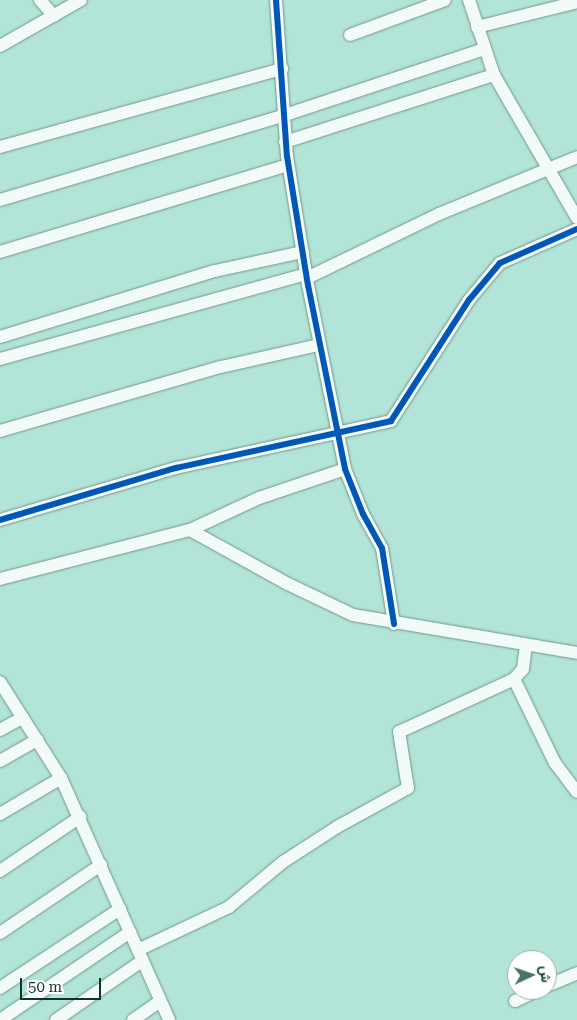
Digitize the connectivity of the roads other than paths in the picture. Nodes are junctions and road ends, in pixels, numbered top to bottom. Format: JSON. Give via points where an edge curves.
{"nodes":[{"id":1,"x":40,"y":0,"type":"edge"},
{"id":2,"x":82,"y":0,"type":"edge"},
{"id":3,"x":276,"y":0,"type":"edge"},
{"id":4,"x":445,"y":0,"type":"edge"},
{"id":5,"x":469,"y":0,"type":"edge"},
{"id":6,"x":577,"y":2,"type":"edge"},
{"id":7,"x":54,"y":16,"type":"junction"},
{"id":8,"x":477,"y":27,"type":"junction"},
{"id":9,"x":350,"y":35,"type":"dead end"},
{"id":10,"x":0,"y":46,"type":"edge"},
{"id":11,"x":484,"y":49,"type":"junction"},
{"id":12,"x":282,"y":69,"type":"junction"},
{"id":13,"x":494,"y":75,"type":"junction"},
{"id":14,"x":285,"y":115,"type":"junction"},
{"id":15,"x":286,"y":142,"type":"junction"},
{"id":16,"x":0,"y":147,"type":"edge"},
{"id":17,"x":577,"y":157,"type":"edge"},
{"id":18,"x":288,"y":165,"type":"junction"},
{"id":19,"x":548,"y":167,"type":"junction"},
{"id":20,"x":0,"y":200,"type":"edge"},
{"id":21,"x":577,"y":218,"type":"edge"},
{"id":22,"x":577,"y":229,"type":"edge"},
{"id":23,"x":0,"y":252,"type":"edge"},
{"id":24,"x":303,"y":252,"type":"junction"},
{"id":25,"x":306,"y":276,"type":"junction"},
{"id":26,"x":0,"y":337,"type":"edge"},
{"id":27,"x":319,"y":345,"type":"junction"},
{"id":28,"x":0,"y":359,"type":"edge"},
{"id":29,"x":0,"y":431,"type":"edge"},
{"id":30,"x":336,"y":433,"type":"junction"},
{"id":31,"x":345,"y":469,"type":"junction"},
{"id":32,"x":0,"y":520,"type":"edge"},
{"id":33,"x":190,"y":530,"type":"junction"},
{"id":34,"x":0,"y":579,"type":"edge"},
{"id":35,"x":394,"y":624,"type":"junction"},
{"id":36,"x":526,"y":645,"type":"junction"},
{"id":37,"x":577,"y":653,"type":"edge"},
{"id":38,"x":514,"y":679,"type":"junction"},
{"id":39,"x":0,"y":682,"type":"edge"},
{"id":40,"x":23,"y":717,"type":"junction"},
{"id":41,"x":0,"y":730,"type":"edge"},
{"id":42,"x":37,"y":740,"type":"junction"},
{"id":43,"x":0,"y":761,"type":"edge"},
{"id":44,"x":61,"y":778,"type":"junction"},
{"id":45,"x":577,"y":792,"type":"edge"},
{"id":46,"x":0,"y":814,"type":"edge"},
{"id":47,"x":80,"y":817,"type":"junction"},
{"id":48,"x":101,"y":865,"type":"junction"},
{"id":49,"x":0,"y":871,"type":"edge"},
{"id":50,"x":120,"y":909,"type":"junction"},
{"id":51,"x":130,"y":932,"type":"junction"},
{"id":52,"x":0,"y":933,"type":"edge"},
{"id":53,"x":140,"y":956,"type":"junction"},
{"id":54,"x":577,"y":973,"type":"edge"},
{"id":55,"x":557,"y":982,"type":"edge"},
{"id":56,"x":0,"y":988,"type":"edge"},
{"id":57,"x":160,"y":1001,"type":"junction"},
{"id":58,"x":0,"y":1020,"type":"edge"},
{"id":59,"x":56,"y":1020,"type":"edge"},
{"id":60,"x":133,"y":1020,"type":"edge"},
{"id":61,"x":169,"y":1020,"type":"edge"}],
"edges":[{"from":1,"to":7,"type":"street"},
{"from":2,"to":7,"type":"street"},
{"from":3,"to":12,"type":"street"},
{"from":4,"to":9,"type":"street"},
{"from":5,"to":8,"type":"street"},
{"from":6,"to":8,"type":"street"},
{"from":7,"to":10,"type":"street"},
{"from":8,"to":11,"type":"street"},
{"from":11,"to":13,"type":"street"},
{"from":11,"to":14,"type":"street"},
{"from":12,"to":14,"type":"street"},
{"from":12,"to":16,"type":"street"},
{"from":13,"to":15,"type":"street"},
{"from":13,"to":19,"type":"street"},
{"from":14,"to":15,"type":"street"},
{"from":14,"to":20,"type":"street"},
{"from":15,"to":18,"type":"street"},
{"from":17,"to":19,"type":"street"},
{"from":18,"to":23,"type":"street"},
{"from":18,"to":24,"type":"street"},
{"from":19,"to":21,"type":"street"},
{"from":19,"to":25,"type":"street"},
{"from":22,"to":30,"type":"street","via":[[500,263],[470,300],[392,421]]},
{"from":24,"to":25,"type":"street"},
{"from":24,"to":26,"type":"street","via":[[214,271]]},
{"from":25,"to":27,"type":"street"},
{"from":25,"to":28,"type":"street"},
{"from":27,"to":29,"type":"street","via":[[221,367]]},
{"from":27,"to":30,"type":"street"},
{"from":30,"to":31,"type":"street"},
{"from":30,"to":32,"type":"street","via":[[176,468]]},
{"from":31,"to":33,"type":"street","via":[[259,498]]},
{"from":31,"to":35,"type":"street","via":[[363,514],[382,548]]},
{"from":33,"to":34,"type":"street"},
{"from":33,"to":35,"type":"street","via":[[288,584],[353,615]]},
{"from":35,"to":36,"type":"street"},
{"from":36,"to":37,"type":"street"},
{"from":36,"to":38,"type":"street","via":[[523,669]]},
{"from":38,"to":45,"type":"street","via":[[555,763]]},
{"from":38,"to":53,"type":"street","via":[[403,728],[399,737],[410,783],[405,791],[337,826],[283,862],[229,907]]},
{"from":39,"to":40,"type":"street"},
{"from":40,"to":41,"type":"street"},
{"from":40,"to":42,"type":"street"},
{"from":42,"to":43,"type":"street"},
{"from":42,"to":44,"type":"street"},
{"from":44,"to":46,"type":"street"},
{"from":44,"to":47,"type":"street"},
{"from":47,"to":48,"type":"street"},
{"from":47,"to":49,"type":"street"},
{"from":48,"to":50,"type":"street"},
{"from":48,"to":52,"type":"street"},
{"from":50,"to":51,"type":"street"},
{"from":50,"to":56,"type":"street"},
{"from":51,"to":53,"type":"street"},
{"from":51,"to":58,"type":"street"},
{"from":53,"to":57,"type":"street"},
{"from":53,"to":59,"type":"street"},
{"from":54,"to":55,"type":"street"},
{"from":57,"to":60,"type":"street"},
{"from":57,"to":61,"type":"street"}]}
